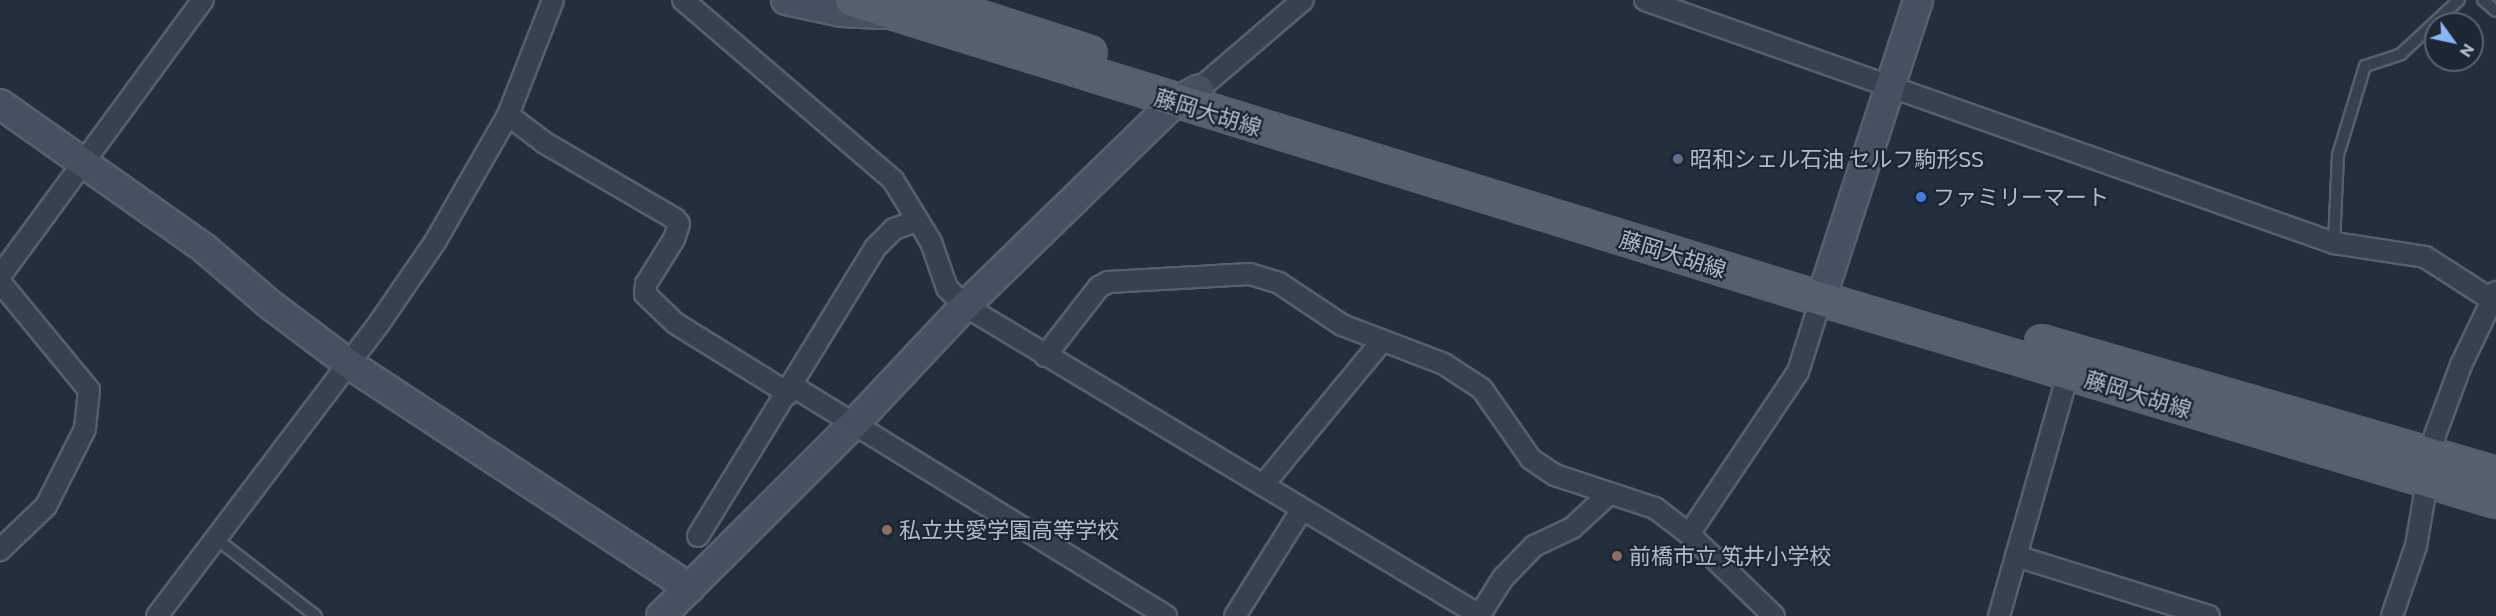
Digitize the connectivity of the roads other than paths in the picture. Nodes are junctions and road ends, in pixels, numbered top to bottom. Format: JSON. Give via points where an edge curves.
{"nodes":[{"id":1,"x":203,"y":0,"type":"edge"},
{"id":2,"x":553,"y":0,"type":"edge"},
{"id":3,"x":683,"y":0,"type":"edge"},
{"id":4,"x":786,"y":0,"type":"edge"},
{"id":5,"x":852,"y":0,"type":"edge"},
{"id":6,"x":926,"y":0,"type":"edge"},
{"id":7,"x":1303,"y":0,"type":"edge"},
{"id":8,"x":1645,"y":0,"type":"edge"},
{"id":9,"x":1918,"y":0,"type":"edge"},
{"id":10,"x":2459,"y":0,"type":"edge"},
{"id":11,"x":2483,"y":0,"type":"edge"},
{"id":12,"x":2496,"y":11,"type":"edge"},
{"id":13,"x":892,"y":15,"type":"junction"},
{"id":14,"x":1890,"y":84,"type":"junction"},
{"id":15,"x":1187,"y":95,"type":"junction"},
{"id":16,"x":0,"y":104,"type":"edge"},
{"id":17,"x":508,"y":116,"type":"junction"},
{"id":18,"x":83,"y":162,"type":"junction"},
{"id":19,"x":916,"y":221,"type":"junction"},
{"id":20,"x":2334,"y":243,"type":"junction"},
{"id":21,"x":0,"y":276,"type":"edge"},
{"id":22,"x":0,"y":282,"type":"edge"},
{"id":23,"x":1823,"y":289,"type":"junction"},
{"id":24,"x":2494,"y":296,"type":"edge"},
{"id":25,"x":965,"y":306,"type":"junction"},
{"id":26,"x":1382,"y":341,"type":"junction"},
{"id":27,"x":1045,"y":356,"type":"junction"},
{"id":28,"x":349,"y":364,"type":"junction"},
{"id":29,"x":2068,"y":373,"type":"junction"},
{"id":30,"x":791,"y":390,"type":"junction"},
{"id":31,"x":856,"y":422,"type":"junction"},
{"id":32,"x":2429,"y":468,"type":"junction"},
{"id":33,"x":2496,"y":474,"type":"edge"},
{"id":34,"x":1263,"y":485,"type":"junction"},
{"id":35,"x":1609,"y":494,"type":"junction"},
{"id":36,"x":2496,"y":501,"type":"edge"},
{"id":37,"x":1302,"y":509,"type":"junction"},
{"id":38,"x":1689,"y":534,"type":"junction"},
{"id":39,"x":698,"y":536,"type":"dead end"},
{"id":40,"x":218,"y":540,"type":"junction"},
{"id":41,"x":0,"y":550,"type":"edge"},
{"id":42,"x":2016,"y":556,"type":"junction"},
{"id":43,"x":690,"y":588,"type":"junction"},
{"id":44,"x":158,"y":616,"type":"edge"},
{"id":45,"x":316,"y":616,"type":"edge"},
{"id":46,"x":661,"y":616,"type":"edge"},
{"id":47,"x":1166,"y":616,"type":"edge"},
{"id":48,"x":1235,"y":616,"type":"edge"},
{"id":49,"x":1479,"y":616,"type":"edge"},
{"id":50,"x":1774,"y":616,"type":"edge"},
{"id":51,"x":1999,"y":616,"type":"edge"},
{"id":52,"x":2209,"y":616,"type":"edge"},
{"id":53,"x":2392,"y":616,"type":"edge"}],
"edges":[{"from":1,"to":18,"type":"street"},
{"from":2,"to":17,"type":"street"},
{"from":3,"to":19,"type":"street","via":[[893,180]]},
{"from":4,"to":13,"type":"street","via":[[842,12]]},
{"from":5,"to":13,"type":"main road","name":"藤岡大胡線"},
{"from":6,"to":15,"type":"main road","name":"藤岡大胡線"},
{"from":7,"to":15,"type":"street"},
{"from":8,"to":14,"type":"street"},
{"from":9,"to":14,"type":"street"},
{"from":10,"to":20,"type":"lane","via":[[2401,54],[2365,66],[2338,155]]},
{"from":11,"to":12,"type":"lane"},
{"from":13,"to":15,"type":"main road","name":"藤岡大胡線"},
{"from":14,"to":20,"type":"street"},
{"from":14,"to":23,"type":"street"},
{"from":15,"to":23,"type":"main road","name":"藤岡大胡線"},
{"from":15,"to":25,"type":"street"},
{"from":16,"to":18,"type":"street"},
{"from":17,"to":28,"type":"street","via":[[435,242]]},
{"from":17,"to":30,"type":"street","via":[[545,143],[675,219],[679,224],[674,239],[646,284],[645,294],[675,323]]},
{"from":18,"to":21,"type":"street"},
{"from":18,"to":28,"type":"street","via":[[204,248]]},
{"from":19,"to":25,"type":"street","via":[[931,242],[947,288]]},
{"from":19,"to":30,"type":"street","via":[[884,237]]},
{"from":20,"to":24,"type":"street","via":[[2426,257]]},
{"from":22,"to":41,"type":"street","via":[[89,390],[85,429],[46,506]]},
{"from":23,"to":29,"type":"main road","name":"藤岡大胡線"},
{"from":23,"to":32,"type":"main road","name":"藤岡大胡線"},
{"from":23,"to":38,"type":"street","via":[[1798,372]]},
{"from":24,"to":32,"type":"street","via":[[2461,365]]},
{"from":25,"to":27,"type":"street"},
{"from":25,"to":31,"type":"street"},
{"from":26,"to":27,"type":"street","via":[[1342,325],[1279,283],[1250,274],[1103,284]]},
{"from":26,"to":34,"type":"street"},
{"from":26,"to":35,"type":"street","via":[[1444,363],[1482,388],[1531,459],[1556,475]]},
{"from":27,"to":34,"type":"street"},
{"from":28,"to":40,"type":"street","via":[[278,453]]},
{"from":28,"to":43,"type":"street"},
{"from":29,"to":32,"type":"main road","name":"藤岡大胡線"},
{"from":29,"to":42,"type":"street"},
{"from":30,"to":31,"type":"street"},
{"from":30,"to":39,"type":"street"},
{"from":31,"to":43,"type":"street"},
{"from":31,"to":47,"type":"street"},
{"from":32,"to":33,"type":"main road","name":"藤岡大胡線"},
{"from":32,"to":36,"type":"main road","name":"藤岡大胡線"},
{"from":32,"to":53,"type":"street","via":[[2411,566]]},
{"from":34,"to":37,"type":"street"},
{"from":35,"to":38,"type":"street","via":[[1655,508]]},
{"from":35,"to":49,"type":"street","via":[[1572,528],[1534,546],[1503,578]]},
{"from":37,"to":48,"type":"street"},
{"from":37,"to":49,"type":"street"},
{"from":38,"to":50,"type":"street"},
{"from":40,"to":44,"type":"street"},
{"from":40,"to":45,"type":"lane"},
{"from":42,"to":51,"type":"street"},
{"from":42,"to":52,"type":"street"},
{"from":43,"to":46,"type":"street"}]}
